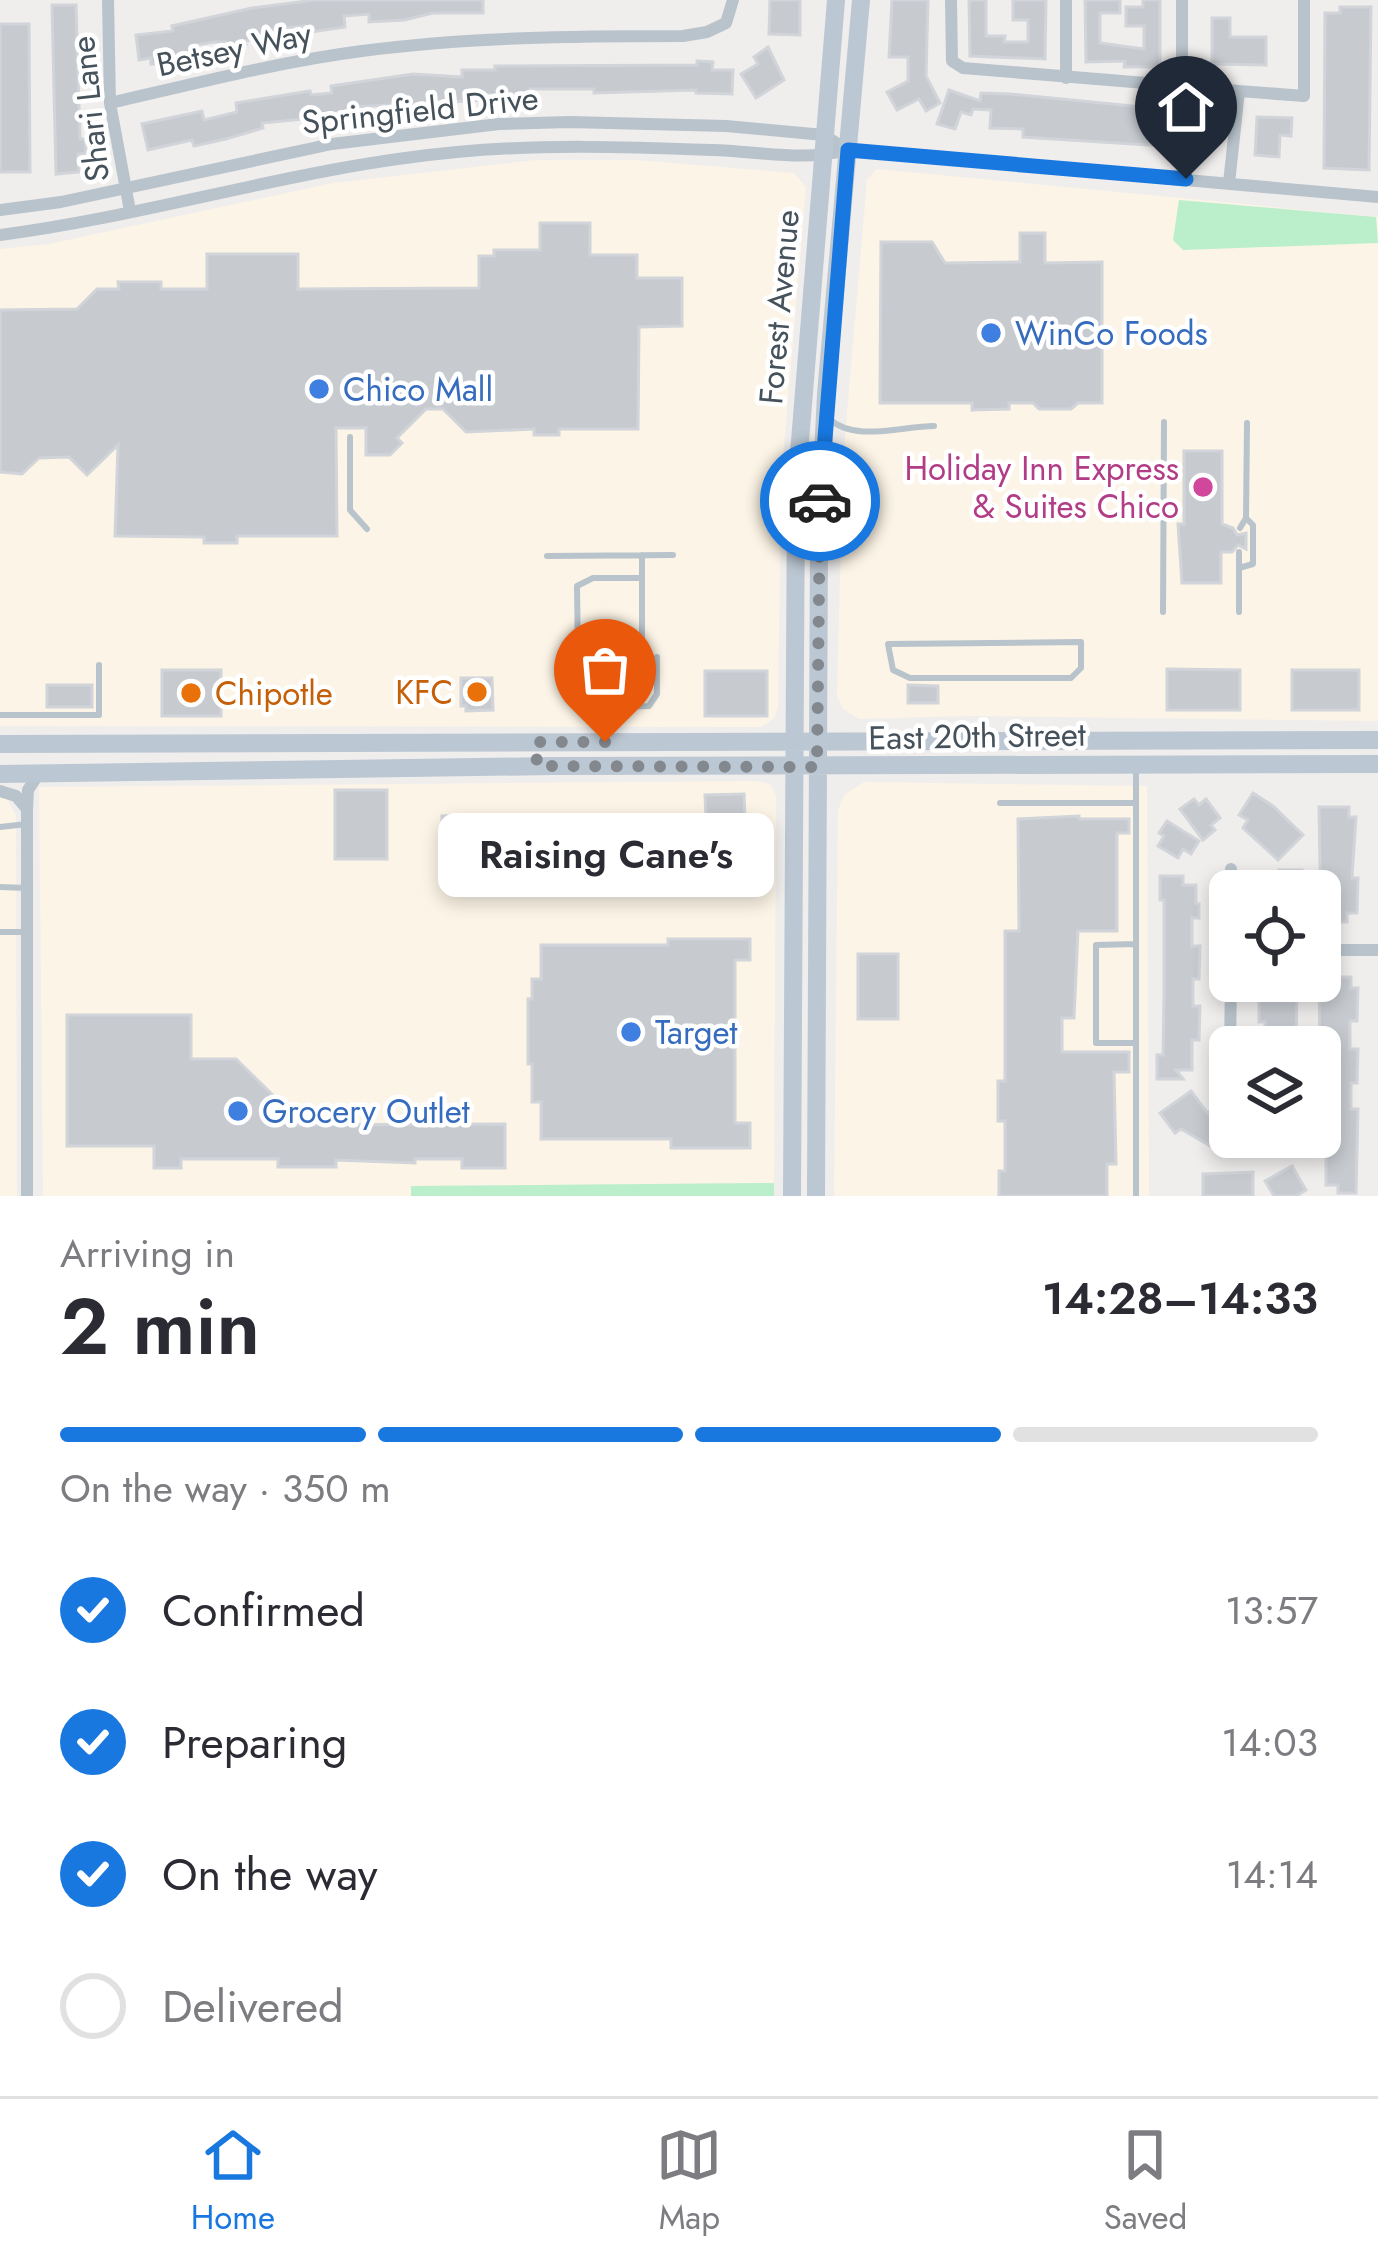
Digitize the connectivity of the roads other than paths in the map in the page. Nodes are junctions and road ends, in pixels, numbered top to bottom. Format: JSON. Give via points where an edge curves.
{"nodes":[{"id":1,"x":108,"y":0,"type":"edge"},
{"id":2,"x":733,"y":0,"type":"edge"},
{"id":3,"x":836,"y":0,"type":"edge"},
{"id":4,"x":861,"y":0,"type":"edge"},
{"id":5,"x":951,"y":0,"type":"edge"},
{"id":6,"x":1066,"y":0,"type":"edge"},
{"id":7,"x":1181,"y":0,"type":"edge"},
{"id":8,"x":1304,"y":0,"type":"edge"},
{"id":9,"x":1066,"y":77,"type":"junction"},
{"id":10,"x":1182,"y":86,"type":"junction"},
{"id":11,"x":1239,"y":91,"type":"junction"},
{"id":12,"x":110,"y":103,"type":"junction"},
{"id":13,"x":824,"y":135,"type":"junction"},
{"id":14,"x":848,"y":150,"type":"junction"},
{"id":15,"x":822,"y":157,"type":"junction"},
{"id":16,"x":1228,"y":183,"type":"junction"},
{"id":17,"x":125,"y":188,"type":"junction"},
{"id":18,"x":1378,"y":197,"type":"edge"},
{"id":19,"x":0,"y":210,"type":"edge"},
{"id":20,"x":130,"y":211,"type":"junction"},
{"id":21,"x":0,"y":235,"type":"edge"},
{"id":22,"x":825,"y":415,"type":"junction"},
{"id":23,"x":1163,"y":422,"type":"dead end"},
{"id":24,"x":1247,"y":423,"type":"dead end"},
{"id":25,"x":934,"y":426,"type":"dead end"},
{"id":26,"x":350,"y":436,"type":"dead end"},
{"id":27,"x":1246,"y":518,"type":"junction"},
{"id":28,"x":1240,"y":528,"type":"dead end"},
{"id":29,"x":367,"y":529,"type":"dead end"},
{"id":30,"x":1239,"y":552,"type":"dead end"},
{"id":31,"x":642,"y":555,"type":"junction"},
{"id":32,"x":673,"y":555,"type":"dead end"},
{"id":33,"x":547,"y":556,"type":"dead end"},
{"id":34,"x":1239,"y":568,"type":"junction"},
{"id":35,"x":642,"y":578,"type":"junction"},
{"id":36,"x":1239,"y":611,"type":"dead end"},
{"id":37,"x":1163,"y":612,"type":"dead end"},
{"id":38,"x":1081,"y":643,"type":"joint"},
{"id":39,"x":578,"y":656,"type":"dead end"},
{"id":40,"x":657,"y":657,"type":"dead end"},
{"id":41,"x":642,"y":658,"type":"dead end"},
{"id":42,"x":99,"y":665,"type":"dead end"},
{"id":43,"x":578,"y":680,"type":"dead end"},
{"id":44,"x":0,"y":715,"type":"edge"},
{"id":45,"x":1378,"y":740,"type":"edge"},
{"id":46,"x":137,"y":741,"type":"junction"},
{"id":47,"x":793,"y":741,"type":"junction"},
{"id":48,"x":817,"y":741,"type":"junction"},
{"id":49,"x":544,"y":742,"type":"junction"},
{"id":50,"x":0,"y":744,"type":"edge"},
{"id":51,"x":1136,"y":764,"type":"junction"},
{"id":52,"x":1378,"y":764,"type":"edge"},
{"id":53,"x":545,"y":766,"type":"junction"},
{"id":54,"x":793,"y":767,"type":"junction"},
{"id":55,"x":817,"y":767,"type":"junction"},
{"id":56,"x":138,"y":770,"type":"junction"},
{"id":57,"x":40,"y":772,"type":"junction"},
{"id":58,"x":0,"y":774,"type":"edge"},
{"id":59,"x":0,"y":791,"type":"edge"},
{"id":60,"x":1000,"y":802,"type":"dead end"},
{"id":61,"x":1136,"y":802,"type":"junction"},
{"id":62,"x":27,"y":816,"type":"junction"},
{"id":63,"x":0,"y":827,"type":"edge"},
{"id":64,"x":0,"y":887,"type":"edge"},
{"id":65,"x":27,"y":888,"type":"junction"},
{"id":66,"x":0,"y":932,"type":"edge"},
{"id":67,"x":27,"y":932,"type":"junction"},
{"id":68,"x":1136,"y":944,"type":"junction"},
{"id":69,"x":1341,"y":950,"type":"edge"},
{"id":70,"x":1378,"y":950,"type":"edge"},
{"id":71,"x":1136,"y":1043,"type":"junction"},
{"id":72,"x":27,"y":1196,"type":"edge"},
{"id":73,"x":792,"y":1196,"type":"edge"},
{"id":74,"x":816,"y":1196,"type":"edge"},
{"id":75,"x":1136,"y":1196,"type":"edge"}],
"edges":[{"from":1,"to":12,"type":"street","name":"Shari Lane"},
{"from":2,"to":12,"type":"street","name":"Betsey Way","via":[[726,23],[683,36],[559,35],[361,51]]},
{"from":3,"to":13,"type":"street","name":"Forest Avenue"},
{"from":4,"to":14,"type":"street","name":"Forest Avenue"},
{"from":5,"to":9,"type":"street","via":[[952,61]]},
{"from":6,"to":9,"type":"street"},
{"from":7,"to":10,"type":"street"},
{"from":8,"to":11,"type":"street","via":[[1304,96]]},
{"from":9,"to":10,"type":"street"},
{"from":10,"to":11,"type":"street"},
{"from":11,"to":16,"type":"street"},
{"from":12,"to":17,"type":"street","name":"Shari Lane"},
{"from":13,"to":14,"type":"street","name":"Springfield Drive"},
{"from":13,"to":15,"type":"street","name":"Forest Avenue"},
{"from":13,"to":17,"type":"street","name":"Springfield Drive","via":[[658,123],[499,124],[332,144]]},
{"from":14,"to":15,"type":"street","name":"Springfield Drive"},
{"from":14,"to":16,"type":"street","name":"Springfield Drive"},
{"from":14,"to":22,"type":"street","name":"Forest Avenue"},
{"from":15,"to":20,"type":"street","name":"Springfield Drive","via":[[621,146],[457,152],[316,170]]},
{"from":15,"to":47,"type":"street","name":"Forest Avenue","via":[[798,449]]},
{"from":16,"to":18,"type":"street","name":"Springfield Drive"},
{"from":17,"to":19,"type":"street","name":"Springfield Drive"},
{"from":17,"to":20,"type":"street","name":"Shari Lane"},
{"from":20,"to":21,"type":"street","name":"Springfield Drive"},
{"from":22,"to":25,"type":"lane","via":[[843,428],[869,431]]},
{"from":22,"to":48,"type":"street","name":"Forest Avenue"},
{"from":23,"to":37,"type":"lane"},
{"from":24,"to":27,"type":"lane"},
{"from":26,"to":29,"type":"lane","via":[[350,510]]},
{"from":27,"to":28,"type":"lane"},
{"from":27,"to":34,"type":"lane","via":[[1253,525],[1252,564]]},
{"from":30,"to":34,"type":"lane"},
{"from":31,"to":32,"type":"lane"},
{"from":31,"to":33,"type":"lane"},
{"from":31,"to":35,"type":"lane"},
{"from":34,"to":36,"type":"lane"},
{"from":35,"to":39,"type":"lane","via":[[592,578],[577,586]]},
{"from":35,"to":41,"type":"lane"},
{"from":38,"to":38,"type":"lane","via":[[1081,668],[1071,678],[910,678],[892,670],[888,652],[888,644]]},
{"from":40,"to":43,"type":"lane","via":[[649,706],[590,708]]},
{"from":42,"to":44,"type":"lane","via":[[99,716]]},
{"from":45,"to":48,"type":"street","name":"East 20th Street"},
{"from":46,"to":49,"type":"street","name":"East 20th Street"},
{"from":46,"to":50,"type":"street","name":"East 20th Street"},
{"from":46,"to":56,"type":"street"},
{"from":47,"to":48,"type":"street","name":"East 20th Street"},
{"from":47,"to":49,"type":"street","name":"East 20th Street"},
{"from":47,"to":54,"type":"street","name":"Forest Avenue"},
{"from":48,"to":55,"type":"street","name":"Forest Avenue"},
{"from":49,"to":53,"type":"street"},
{"from":51,"to":52,"type":"street","name":"East 20th Street"},
{"from":51,"to":55,"type":"street","name":"East 20th Street"},
{"from":51,"to":61,"type":"lane"},
{"from":53,"to":54,"type":"street","name":"East 20th Street"},
{"from":53,"to":56,"type":"street","name":"East 20th Street"},
{"from":54,"to":55,"type":"street","name":"East 20th Street"},
{"from":54,"to":73,"type":"street","name":"Forest Avenue"},
{"from":55,"to":74,"type":"street","name":"Forest Avenue"},
{"from":56,"to":57,"type":"street","name":"East 20th Street"},
{"from":57,"to":58,"type":"street","name":"East 20th Street"},
{"from":57,"to":62,"type":"street","via":[[28,790]]},
{"from":59,"to":62,"type":"street","via":[[16,796]]},
{"from":60,"to":61,"type":"lane"},
{"from":61,"to":68,"type":"lane"},
{"from":62,"to":63,"type":"lane"},
{"from":62,"to":65,"type":"street"},
{"from":64,"to":65,"type":"lane"},
{"from":65,"to":67,"type":"street"},
{"from":66,"to":67,"type":"lane"},
{"from":67,"to":72,"type":"street"},
{"from":68,"to":71,"type":"lane"},
{"from":68,"to":71,"type":"lane","via":[[1096,945],[1096,1043]]},
{"from":69,"to":70,"type":"street"},
{"from":71,"to":75,"type":"lane"}]}
